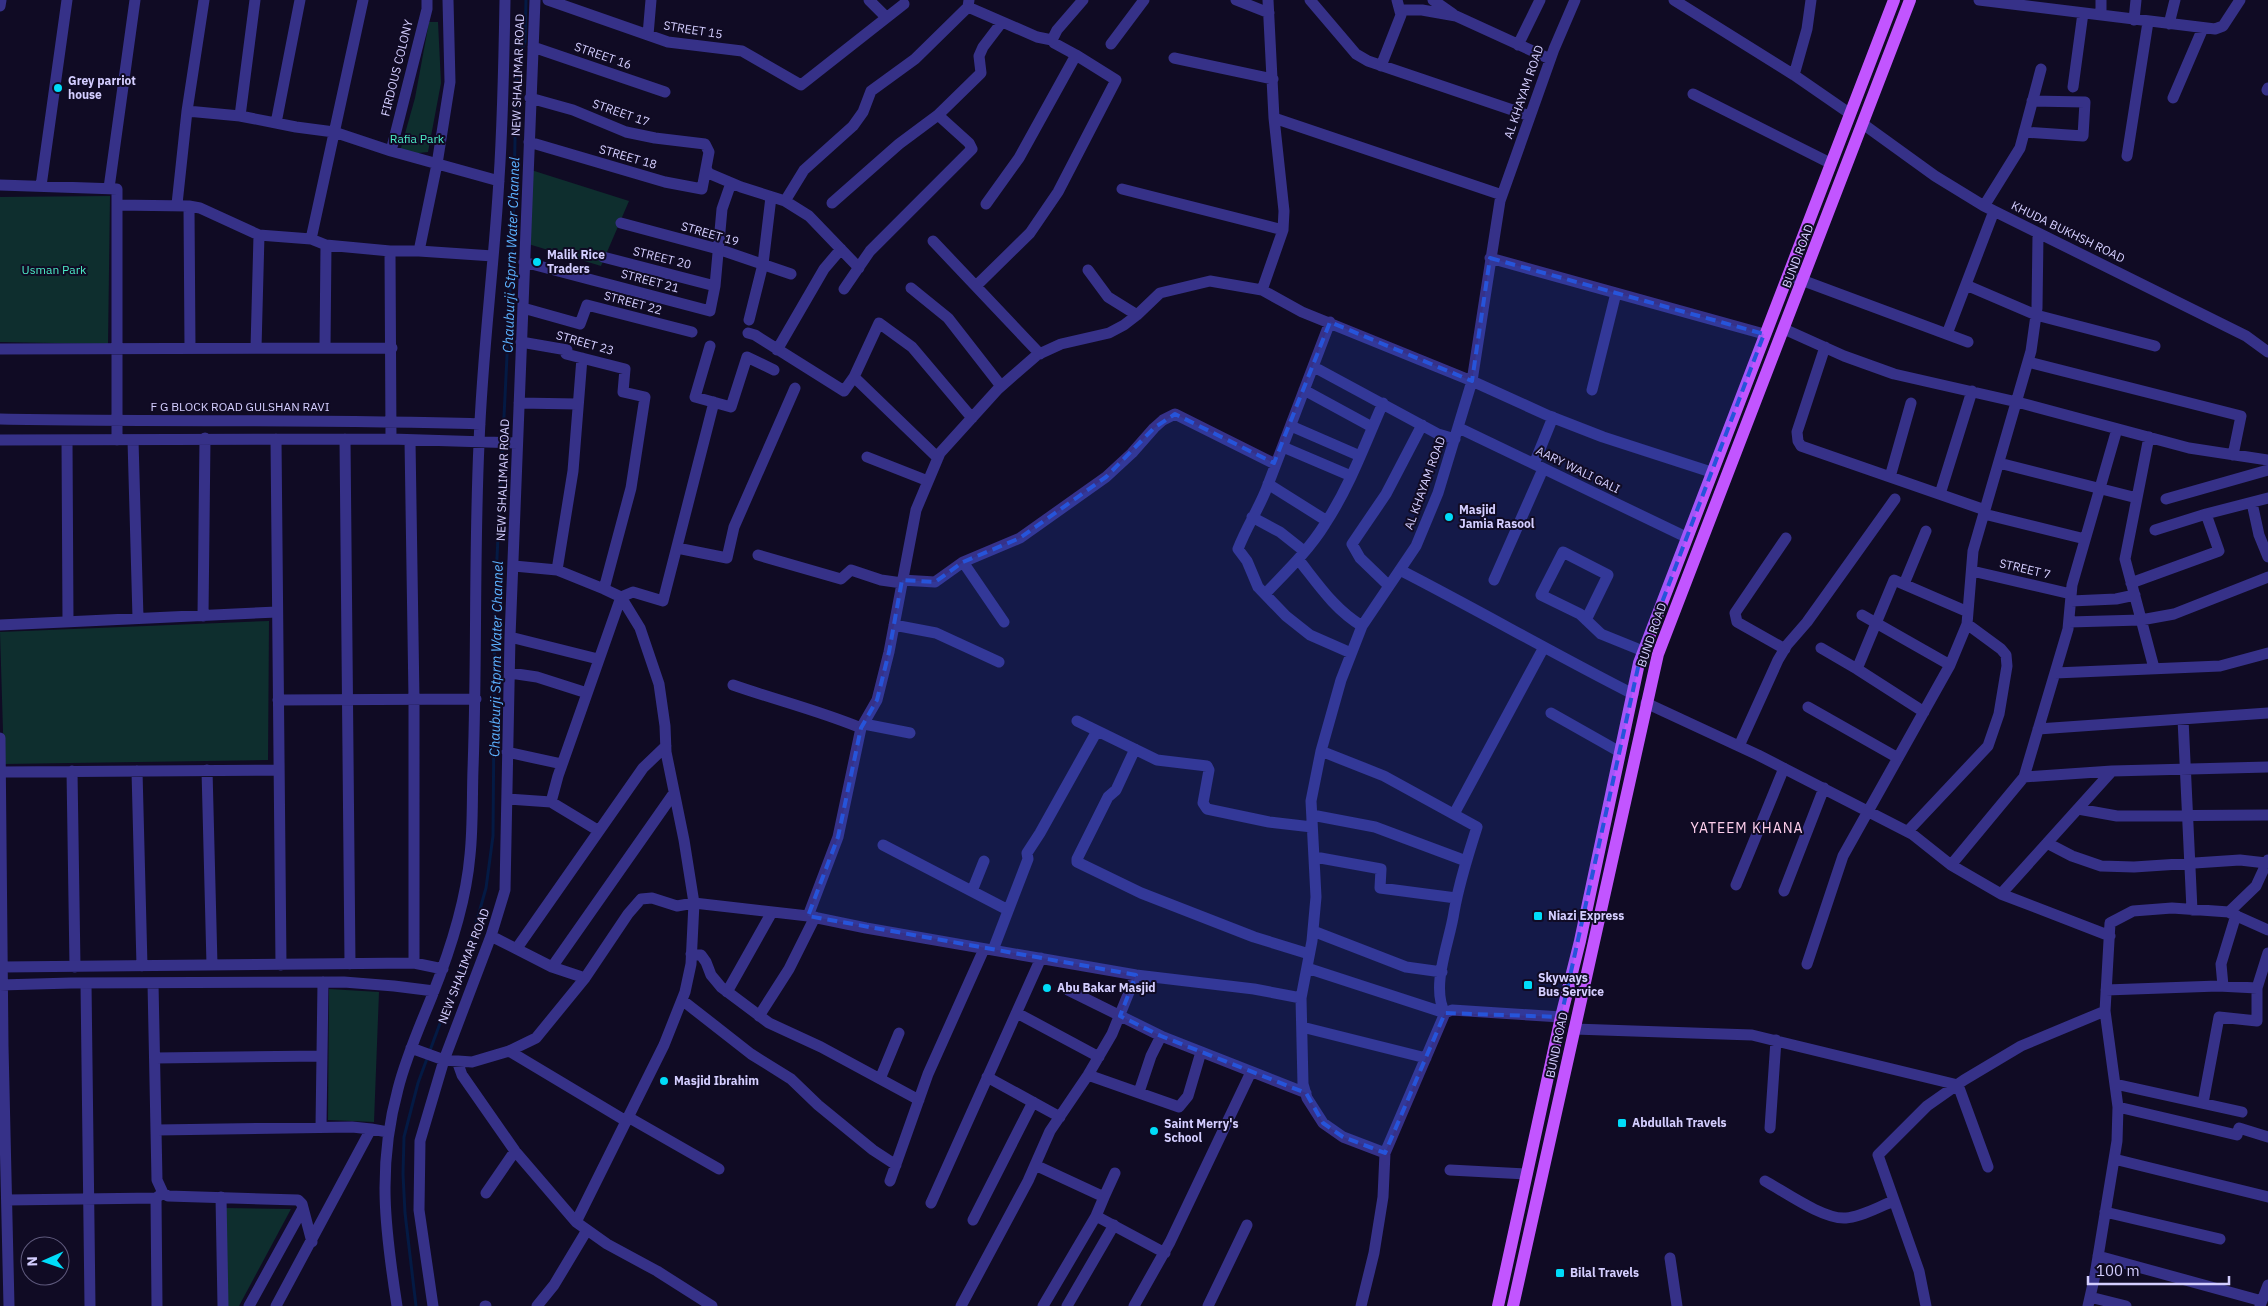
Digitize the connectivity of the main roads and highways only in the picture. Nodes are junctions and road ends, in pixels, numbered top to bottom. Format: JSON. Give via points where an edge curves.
{"nodes":[{"id":1,"x":1894,"y":0,"type":"edge"},
{"id":2,"x":1910,"y":0,"type":"edge"},
{"id":3,"x":1498,"y":1306,"type":"edge"},
{"id":4,"x":1513,"y":1306,"type":"edge"}],
"edges":[{"from":1,"to":3,"type":"main road","name":"BUND ROAD","via":[[1643,651]]},
{"from":2,"to":4,"type":"main road","name":"BUND ROAD","via":[[1658,654]]}]}
